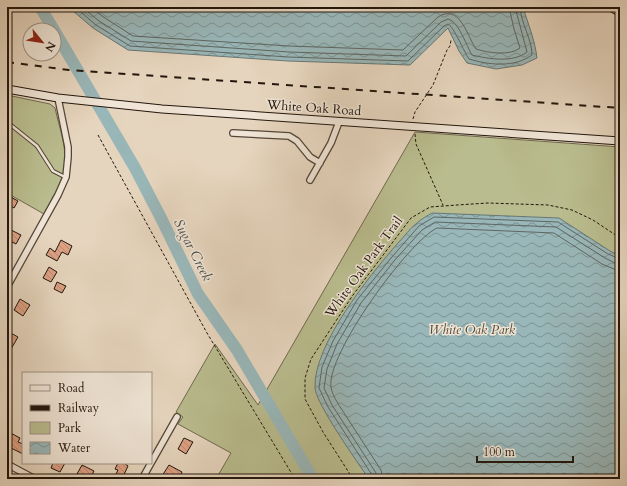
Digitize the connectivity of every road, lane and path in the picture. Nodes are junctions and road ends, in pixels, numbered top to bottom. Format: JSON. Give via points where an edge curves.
{"nodes":[{"id":1,"x":451,"y":40,"type":"dead end"},
{"id":2,"x":7,"y":88,"type":"edge"},
{"id":3,"x":58,"y":98,"type":"junction"},
{"id":4,"x":7,"y":122,"type":"edge"},
{"id":5,"x":339,"y":122,"type":"junction"},
{"id":6,"x":413,"y":126,"type":"junction"},
{"id":7,"x":233,"y":133,"type":"dead end"},
{"id":8,"x":98,"y":135,"type":"dead end"},
{"id":9,"x":620,"y":141,"type":"edge"},
{"id":10,"x":320,"y":162,"type":"junction"},
{"id":11,"x":66,"y":177,"type":"junction"},
{"id":12,"x":310,"y":180,"type":"dead end"},
{"id":13,"x":444,"y":206,"type":"junction"},
{"id":14,"x":620,"y":238,"type":"edge"},
{"id":15,"x":7,"y":286,"type":"edge"},
{"id":16,"x":177,"y":417,"type":"dead end"},
{"id":17,"x":152,"y":461,"type":"edge"},
{"id":18,"x":7,"y":464,"type":"edge"},
{"id":19,"x":150,"y":464,"type":"edge"},
{"id":20,"x":24,"y":473,"type":"junction"},
{"id":21,"x":20,"y":479,"type":"edge"},
{"id":22,"x":35,"y":479,"type":"edge"},
{"id":23,"x":142,"y":479,"type":"edge"},
{"id":24,"x":295,"y":479,"type":"edge"},
{"id":25,"x":353,"y":479,"type":"edge"}],
"edges":[{"from":1,"to":6,"type":"path","via":[[433,85],[415,112]]},
{"from":2,"to":3,"type":"street","name":"White Oak Road"},
{"from":3,"to":5,"type":"street","name":"White Oak Road"},
{"from":3,"to":11,"type":"street","via":[[68,146]]},
{"from":4,"to":11,"type":"lane","via":[[37,146],[54,171]]},
{"from":5,"to":6,"type":"street","name":"White Oak Road"},
{"from":5,"to":10,"type":"street"},
{"from":6,"to":9,"type":"street","name":"White Oak Road"},
{"from":6,"to":13,"type":"path","via":[[416,144]]},
{"from":7,"to":10,"type":"street","via":[[289,136],[297,141],[310,157]]},
{"from":8,"to":24,"type":"path","via":[[207,333]]},
{"from":10,"to":12,"type":"street"},
{"from":11,"to":15,"type":"street"},
{"from":13,"to":14,"type":"path","name":"White Oak Park Trail","via":[[488,203],[548,205],[572,210]]},
{"from":13,"to":25,"type":"path","name":"White Oak Park Trail","via":[[430,207],[411,218],[363,279],[311,359],[305,378],[305,399]]},
{"from":16,"to":17,"type":"street"},
{"from":18,"to":20,"type":"street"},
{"from":19,"to":23,"type":"street"},
{"from":20,"to":21,"type":"street"},
{"from":20,"to":22,"type":"street"}]}
